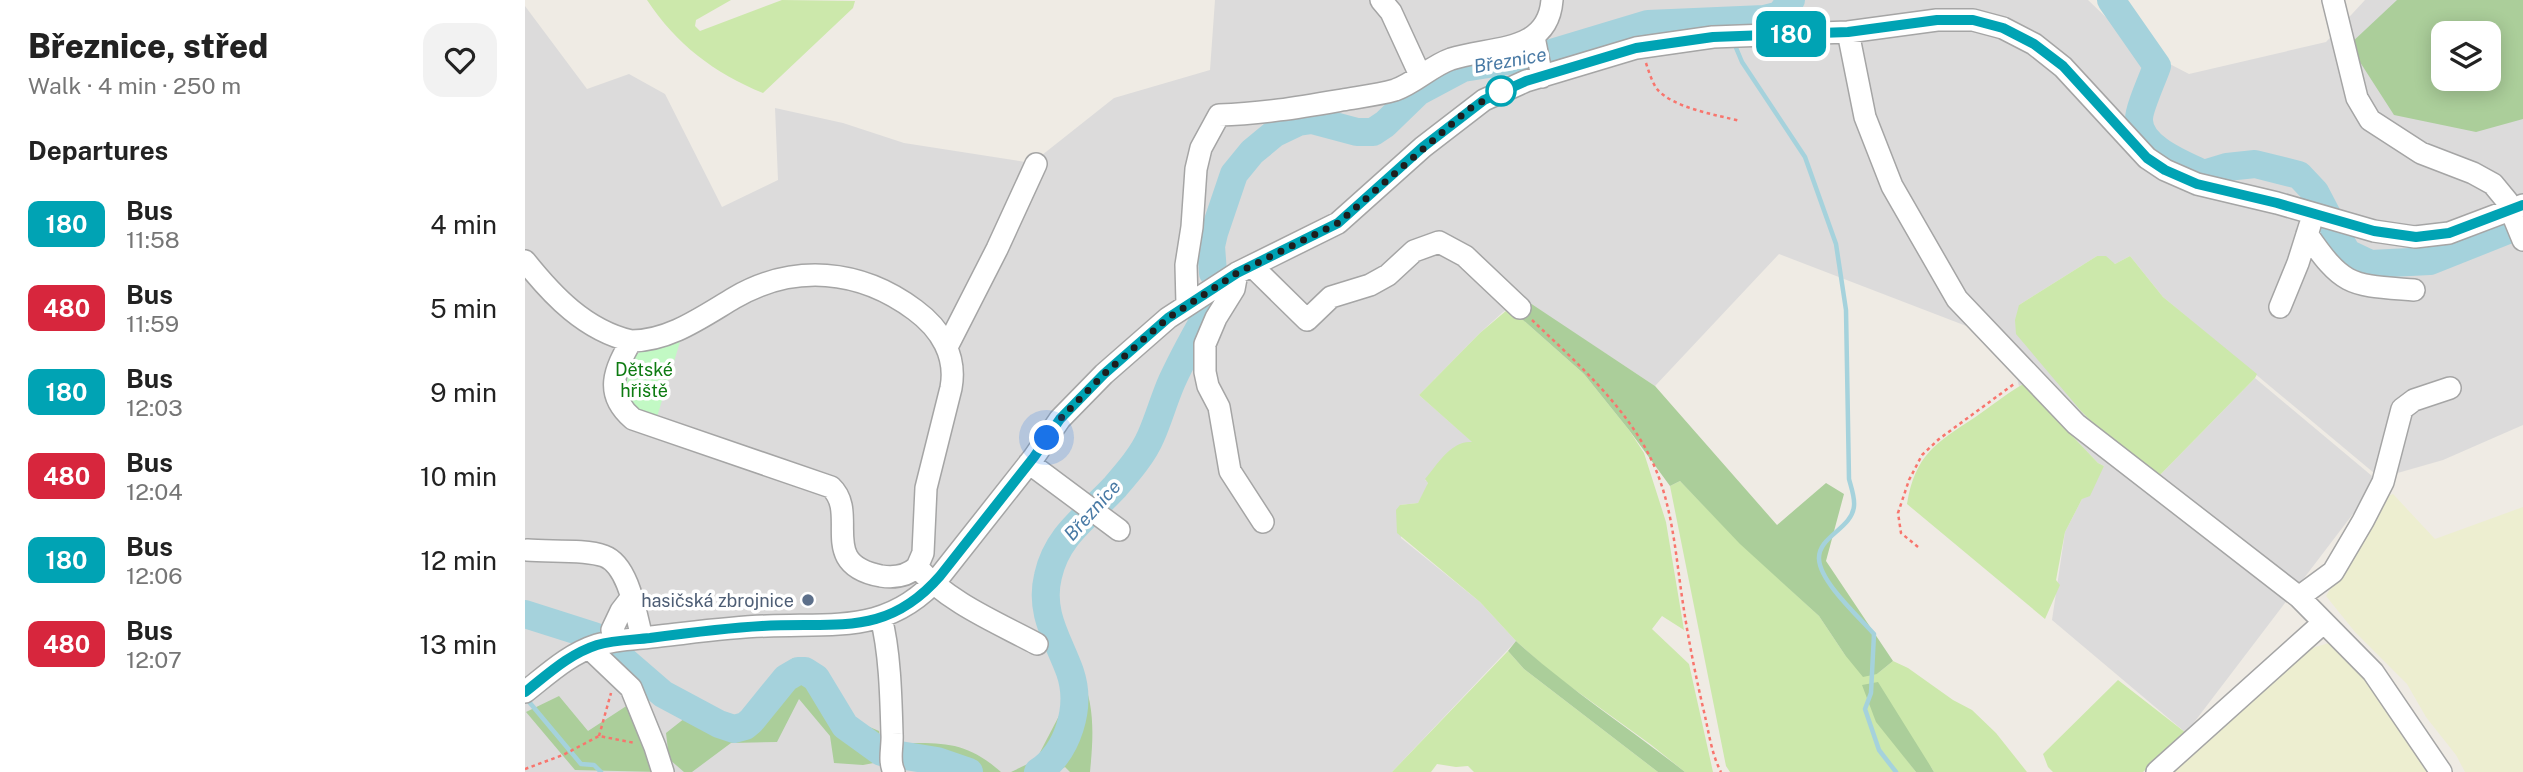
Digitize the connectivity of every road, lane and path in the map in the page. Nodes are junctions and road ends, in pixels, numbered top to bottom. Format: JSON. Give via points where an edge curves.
{"nodes":[{"id":1,"x":1381,"y":0,"type":"edge"},
{"id":2,"x":1552,"y":0,"type":"edge"},
{"id":3,"x":2333,"y":0,"type":"edge"},
{"id":4,"x":1848,"y":32,"type":"junction"},
{"id":5,"x":1642,"y":46,"type":"junction"},
{"id":6,"x":1538,"y":57,"type":"junction"},
{"id":7,"x":1420,"y":75,"type":"junction"},
{"id":8,"x":1740,"y":121,"type":"dead end"},
{"id":9,"x":1036,"y":164,"type":"dead end"},
{"id":10,"x":2325,"y":217,"type":"junction"},
{"id":11,"x":2519,"y":222,"type":"edge"},
{"id":12,"x":2307,"y":234,"type":"junction"},
{"id":13,"x":525,"y":261,"type":"edge"},
{"id":14,"x":1244,"y":270,"type":"junction"},
{"id":15,"x":2414,"y":290,"type":"dead end"},
{"id":16,"x":1187,"y":304,"type":"junction"},
{"id":17,"x":1520,"y":307,"type":"joint"},
{"id":18,"x":2280,"y":307,"type":"dead end"},
{"id":19,"x":631,"y":341,"type":"junction"},
{"id":20,"x":947,"y":347,"type":"junction"},
{"id":21,"x":2028,"y":374,"type":"junction"},
{"id":22,"x":2450,"y":388,"type":"dead end"},
{"id":23,"x":1029,"y":463,"type":"junction"},
{"id":24,"x":1263,"y":522,"type":"dead end"},
{"id":25,"x":1119,"y":530,"type":"dead end"},
{"id":26,"x":1918,"y":547,"type":"dead end"},
{"id":27,"x":527,"y":550,"type":"dead end"},
{"id":28,"x":917,"y":567,"type":"junction"},
{"id":29,"x":933,"y":583,"type":"junction"},
{"id":30,"x":2299,"y":597,"type":"junction"},
{"id":31,"x":631,"y":598,"type":"junction"},
{"id":32,"x":881,"y":618,"type":"junction"},
{"id":33,"x":2323,"y":622,"type":"junction"},
{"id":34,"x":612,"y":631,"type":"dead end"},
{"id":35,"x":642,"y":638,"type":"junction"},
{"id":36,"x":1037,"y":644,"type":"dead end"},
{"id":37,"x":589,"y":648,"type":"junction"},
{"id":38,"x":525,"y":692,"type":"edge"},
{"id":39,"x":609,"y":703,"type":"dead end"},
{"id":40,"x":599,"y":736,"type":"junction"},
{"id":41,"x":656,"y":747,"type":"junction"},
{"id":42,"x":525,"y":769,"type":"edge"},
{"id":43,"x":890,"y":769,"type":"edge"},
{"id":44,"x":663,"y":772,"type":"edge"},
{"id":45,"x":1721,"y":772,"type":"edge"},
{"id":46,"x":2157,"y":772,"type":"edge"},
{"id":47,"x":2441,"y":772,"type":"edge"}],
"edges":[{"from":1,"to":7,"type":"street"},
{"from":2,"to":6,"type":"street"},
{"from":3,"to":11,"type":"street","via":[[2357,98],[2369,120],[2421,153],[2485,180],[2504,195]]},
{"from":4,"to":5,"type":"street","via":[[1713,37]]},
{"from":4,"to":10,"type":"street","via":[[1937,20],[1973,20],[2010,31],[2063,66],[2147,158],[2165,170],[2197,184]]},
{"from":4,"to":21,"type":"street","via":[[1865,117],[1892,186],[1957,299]]},
{"from":5,"to":6,"type":"street"},
{"from":5,"to":8,"type":"path","via":[[1651,78],[1665,96]]},
{"from":6,"to":7,"type":"street","via":[[1498,49],[1451,60]]},
{"from":6,"to":14,"type":"street","via":[[1498,92],[1469,109],[1338,223]]},
{"from":7,"to":16,"type":"street","via":[[1384,93],[1264,114],[1219,115],[1201,148],[1196,169],[1186,265]]},
{"from":9,"to":20,"type":"street"},
{"from":10,"to":11,"type":"street","via":[[2392,234],[2430,236]]},
{"from":10,"to":12,"type":"street"},
{"from":12,"to":15,"type":"street","via":[[2343,278],[2362,285]]},
{"from":12,"to":18,"type":"street"},
{"from":13,"to":19,"type":"street","via":[[546,287],[585,321]]},
{"from":14,"to":16,"type":"street"},
{"from":14,"to":17,"type":"street","via":[[1307,320],[1331,297],[1370,285],[1414,251],[1439,242],[1465,256]]},
{"from":14,"to":24,"type":"street","via":[[1205,344],[1205,372],[1221,415],[1230,471]]},
{"from":16,"to":23,"type":"street","via":[[1104,374],[1060,419]]},
{"from":17,"to":45,"type":"path","via":[[1592,379],[1634,428],[1653,462],[1677,552],[1697,686]]},
{"from":19,"to":20,"type":"street","via":[[668,333],[761,285],[835,275],[876,287],[907,303],[929,320]]},
{"from":19,"to":28,"type":"street","via":[[614,382],[620,405],[633,419],[831,487],[840,503],[841,539],[850,561],[889,577]]},
{"from":20,"to":28,"type":"street","via":[[953,378],[925,496],[923,553]]},
{"from":21,"to":26,"type":"path","via":[[1922,455],[1898,513],[1901,533]]},
{"from":21,"to":30,"type":"street","via":[[2076,424]]},
{"from":22,"to":30,"type":"street","via":[[2402,409],[2383,482],[2363,521],[2333,572]]},
{"from":23,"to":25,"type":"street"},
{"from":23,"to":29,"type":"street"},
{"from":27,"to":31,"type":"street","via":[[607,556],[621,570]]},
{"from":28,"to":29,"type":"street"},
{"from":29,"to":32,"type":"street"},
{"from":29,"to":36,"type":"street"},
{"from":30,"to":33,"type":"street"},
{"from":31,"to":34,"type":"street"},
{"from":31,"to":35,"type":"street"},
{"from":32,"to":35,"type":"street","via":[[842,625],[762,626]]},
{"from":32,"to":43,"type":"street","via":[[892,741]]},
{"from":33,"to":46,"type":"street"},
{"from":33,"to":47,"type":"street","via":[[2373,672]]},
{"from":35,"to":37,"type":"street"},
{"from":37,"to":38,"type":"street"},
{"from":37,"to":41,"type":"street","via":[[631,688]]},
{"from":39,"to":40,"type":"path"},
{"from":40,"to":41,"type":"path"},
{"from":40,"to":42,"type":"path"},
{"from":41,"to":44,"type":"street"}]}
